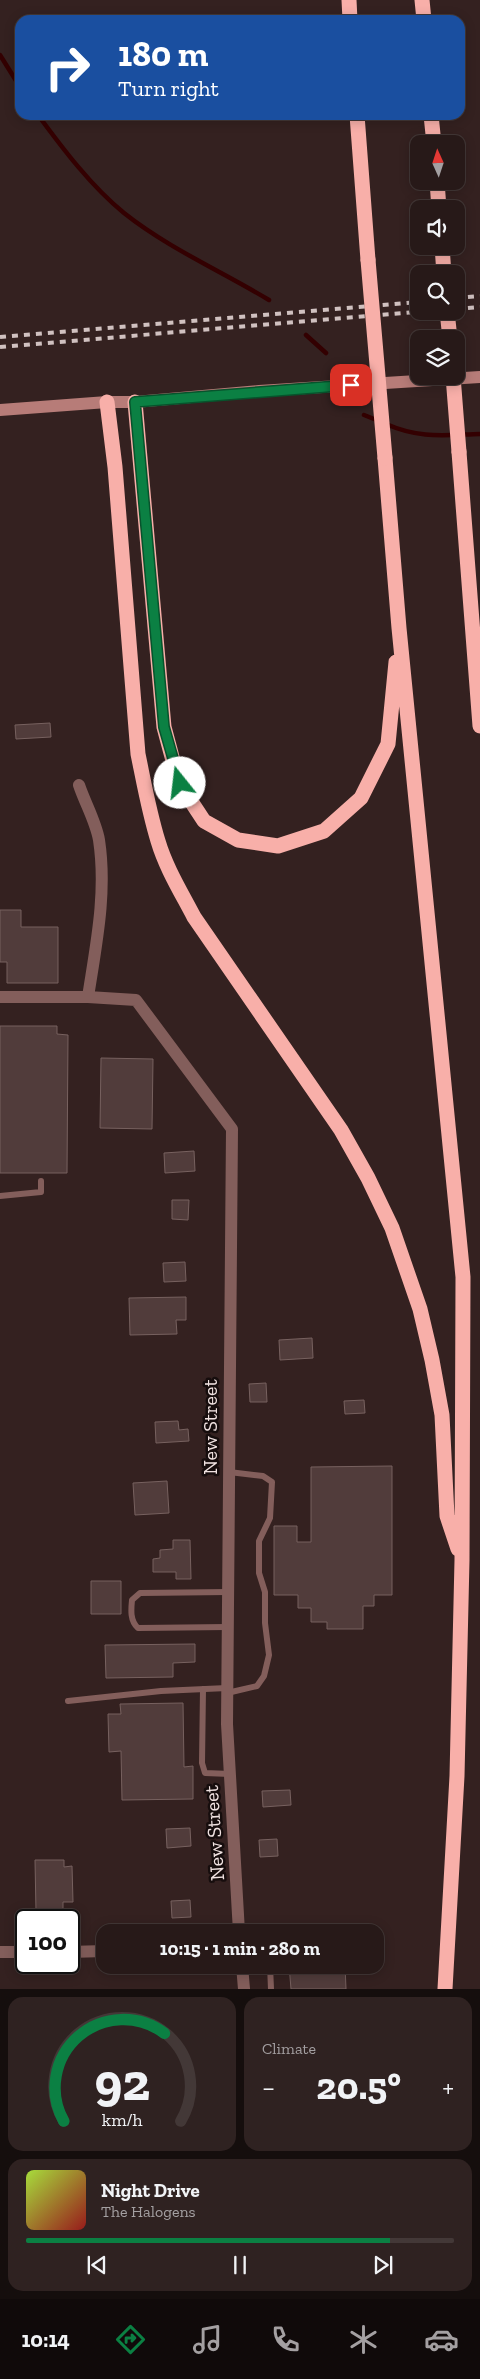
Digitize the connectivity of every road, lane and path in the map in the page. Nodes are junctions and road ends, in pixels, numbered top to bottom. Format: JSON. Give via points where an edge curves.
{"nodes":[{"id":1,"x":349,"y":0,"type":"edge"},
{"id":2,"x":422,"y":0,"type":"edge"},
{"id":3,"x":350,"y":15,"type":"edge"},
{"id":4,"x":424,"y":15,"type":"edge"},
{"id":5,"x":358,"y":120,"type":"edge"},
{"id":6,"x":432,"y":120,"type":"edge"},
{"id":7,"x":433,"y":135,"type":"edge"},
{"id":8,"x":480,"y":376,"type":"edge"},
{"id":9,"x":454,"y":385,"type":"edge"},
{"id":10,"x":107,"y":402,"type":"junction"},
{"id":11,"x":135,"y":402,"type":"junction"},
{"id":12,"x":0,"y":410,"type":"edge"},
{"id":13,"x":472,"y":619,"type":"junction"},
{"id":14,"x":399,"y":628,"type":"junction"},
{"id":15,"x":480,"y":650,"type":"edge"},
{"id":16,"x":480,"y":726,"type":"edge"},
{"id":17,"x":79,"y":785,"type":"dead end"},
{"id":18,"x":0,"y":997,"type":"edge"},
{"id":19,"x":88,"y":997,"type":"junction"},
{"id":20,"x":41,"y":1181,"type":"dead end"},
{"id":21,"x":0,"y":1196,"type":"edge"},
{"id":22,"x":229,"y":1472,"type":"junction"},
{"id":23,"x":462,"y":1560,"type":"junction"},
{"id":24,"x":228,"y":1592,"type":"junction"},
{"id":25,"x":228,"y":1627,"type":"junction"},
{"id":26,"x":203,"y":1689,"type":"junction"},
{"id":27,"x":227,"y":1690,"type":"junction"},
{"id":28,"x":68,"y":1701,"type":"dead end"},
{"id":29,"x":230,"y":1774,"type":"junction"},
{"id":30,"x":239,"y":1924,"type":"edge"},
{"id":31,"x":96,"y":1951,"type":"edge"},
{"id":32,"x":0,"y":1952,"type":"edge"},
{"id":33,"x":15,"y":1952,"type":"edge"},
{"id":34,"x":80,"y":1952,"type":"edge"},
{"id":35,"x":243,"y":1974,"type":"edge"},
{"id":36,"x":270,"y":1974,"type":"edge"},
{"id":37,"x":244,"y":1989,"type":"edge"},
{"id":38,"x":271,"y":1989,"type":"edge"},
{"id":39,"x":445,"y":1989,"type":"edge"}],
"edges":[{"from":1,"to":3,"type":"highway"},
{"from":2,"to":4,"type":"highway"},
{"from":5,"to":14,"type":"highway","bridge":true},
{"from":6,"to":7,"type":"highway"},
{"from":8,"to":11,"type":"main road"},
{"from":9,"to":13,"type":"highway","bridge":true},
{"from":10,"to":11,"type":"main road"},
{"from":10,"to":12,"type":"main road"},
{"from":10,"to":23,"type":"highway","via":[[138,754],[158,842],[194,917],[341,1130],[392,1228],[420,1309],[432,1360],[442,1415],[447,1516]]},
{"from":11,"to":14,"type":"highway","via":[[164,727],[180,783],[204,822],[238,840],[278,846],[324,831],[361,798],[388,744]]},
{"from":13,"to":15,"type":"highway"},
{"from":13,"to":16,"type":"highway"},
{"from":14,"to":23,"type":"highway","via":[[463,1277]]},
{"from":17,"to":19,"type":"street","via":[[98,838],[102,877],[100,923]]},
{"from":18,"to":19,"type":"street","name":"New Street"},
{"from":19,"to":22,"type":"street","name":"New Street","via":[[136,1000],[232,1128]]},
{"from":20,"to":21,"type":"lane","via":[[41,1192]]},
{"from":22,"to":24,"type":"street","name":"New Street"},
{"from":22,"to":27,"type":"lane","via":[[263,1476],[272,1482],[273,1491],[270,1518],[259,1541],[259,1573],[265,1592],[269,1655],[266,1669],[257,1686]]},
{"from":23,"to":39,"type":"highway","via":[[457,1776]]},
{"from":24,"to":25,"type":"street","name":"New Street"},
{"from":24,"to":25,"type":"lane","via":[[140,1593],[132,1600],[132,1618],[138,1628]]},
{"from":25,"to":27,"type":"street","name":"New Street"},
{"from":26,"to":27,"type":"lane"},
{"from":26,"to":28,"type":"lane"},
{"from":26,"to":29,"type":"lane","via":[[202,1763],[205,1773]]},
{"from":27,"to":29,"type":"street","name":"New Street"},
{"from":29,"to":30,"type":"street","name":"New Street"},
{"from":31,"to":34,"type":"street"},
{"from":32,"to":33,"type":"street"},
{"from":35,"to":37,"type":"street"},
{"from":36,"to":38,"type":"lane"}]}
